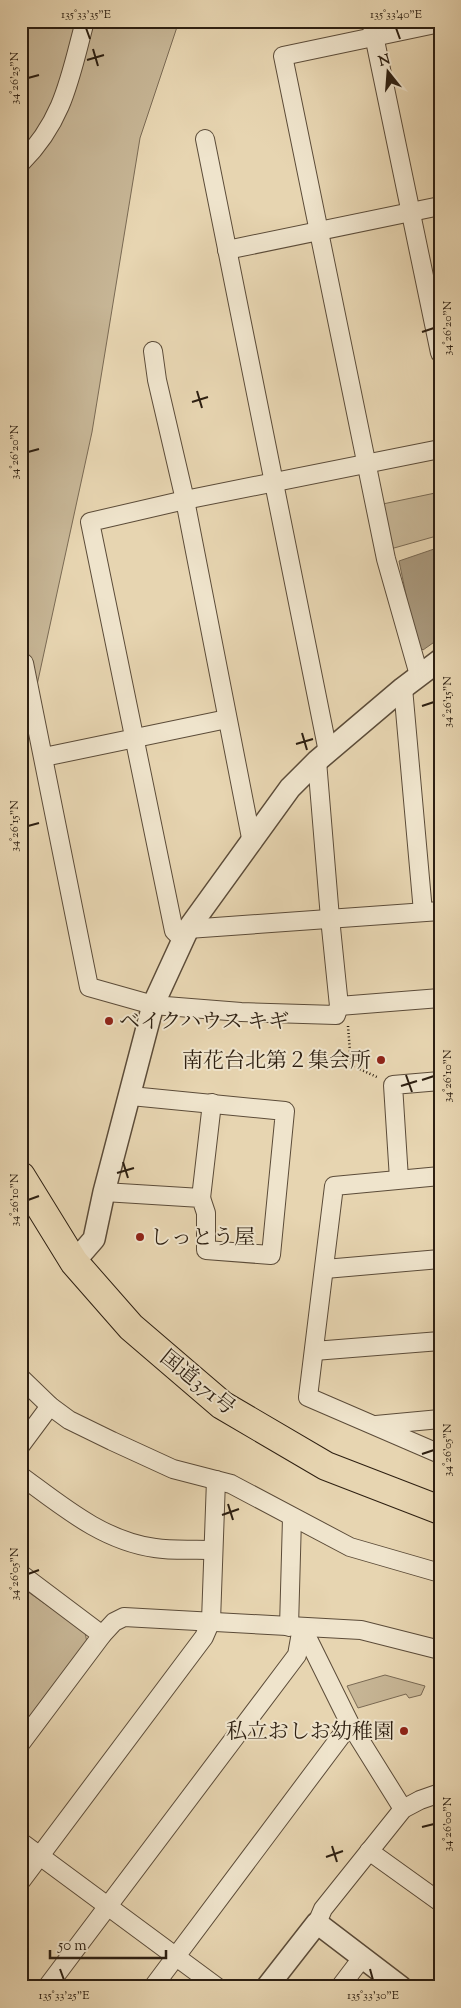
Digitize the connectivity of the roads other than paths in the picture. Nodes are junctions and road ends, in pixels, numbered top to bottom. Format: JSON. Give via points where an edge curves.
{"nodes":[{"id":1,"x":85,"y":21,"type":"edge"},
{"id":2,"x":440,"y":23,"type":"edge"},
{"id":3,"x":372,"y":29,"type":"edge"},
{"id":4,"x":205,"y":139,"type":"dead end"},
{"id":5,"x":21,"y":163,"type":"edge"},
{"id":6,"x":440,"y":206,"type":"edge"},
{"id":7,"x":410,"y":213,"type":"junction"},
{"id":8,"x":318,"y":232,"type":"junction"},
{"id":9,"x":227,"y":250,"type":"junction"},
{"id":10,"x":153,"y":351,"type":"dead end"},
{"id":11,"x":440,"y":353,"type":"edge"},
{"id":12,"x":440,"y":449,"type":"edge"},
{"id":13,"x":366,"y":464,"type":"junction"},
{"id":14,"x":273,"y":482,"type":"junction"},
{"id":15,"x":185,"y":500,"type":"junction"},
{"id":16,"x":440,"y":660,"type":"edge"},
{"id":17,"x":24,"y":663,"type":"dead end"},
{"id":18,"x":411,"y":681,"type":"junction"},
{"id":19,"x":227,"y":719,"type":"junction"},
{"id":20,"x":135,"y":738,"type":"junction"},
{"id":21,"x":44,"y":757,"type":"junction"},
{"id":22,"x":323,"y":757,"type":"junction"},
{"id":23,"x":252,"y":843,"type":"junction"},
{"id":24,"x":431,"y":912,"type":"edge"},
{"id":25,"x":330,"y":918,"type":"junction"},
{"id":26,"x":185,"y":935,"type":"junction"},
{"id":27,"x":440,"y":998,"type":"edge"},
{"id":28,"x":153,"y":1005,"type":"junction"},
{"id":29,"x":339,"y":1006,"type":"junction"},
{"id":30,"x":440,"y":1080,"type":"edge"},
{"id":31,"x":130,"y":1096,"type":"junction"},
{"id":32,"x":212,"y":1103,"type":"junction"},
{"id":33,"x":21,"y":1176,"type":"edge"},
{"id":34,"x":440,"y":1176,"type":"edge"},
{"id":35,"x":399,"y":1179,"type":"junction"},
{"id":36,"x":104,"y":1192,"type":"junction"},
{"id":37,"x":201,"y":1198,"type":"junction"},
{"id":38,"x":440,"y":1259,"type":"edge"},
{"id":39,"x":74,"y":1262,"type":"junction"},
{"id":40,"x":325,"y":1270,"type":"junction"},
{"id":41,"x":440,"y":1341,"type":"edge"},
{"id":42,"x":314,"y":1351,"type":"junction"},
{"id":43,"x":21,"y":1378,"type":"edge"},
{"id":44,"x":50,"y":1406,"type":"junction"},
{"id":45,"x":440,"y":1419,"type":"edge"},
{"id":46,"x":376,"y":1425,"type":"junction"},
{"id":47,"x":21,"y":1445,"type":"edge"},
{"id":48,"x":440,"y":1454,"type":"edge"},
{"id":49,"x":326,"y":1466,"type":"junction"},
{"id":50,"x":21,"y":1476,"type":"edge"},
{"id":51,"x":216,"y":1480,"type":"junction"},
{"id":52,"x":432,"y":1506,"type":"edge"},
{"id":53,"x":292,"y":1518,"type":"junction"},
{"id":54,"x":440,"y":1526,"type":"edge"},
{"id":55,"x":212,"y":1550,"type":"junction"},
{"id":56,"x":440,"y":1573,"type":"edge"},
{"id":57,"x":21,"y":1574,"type":"edge"},
{"id":58,"x":211,"y":1621,"type":"junction"},
{"id":59,"x":295,"y":1627,"type":"junction"},
{"id":60,"x":102,"y":1635,"type":"junction"},
{"id":61,"x":440,"y":1650,"type":"edge"},
{"id":62,"x":350,"y":1724,"type":"junction"},
{"id":63,"x":21,"y":1743,"type":"edge"},
{"id":64,"x":440,"y":1793,"type":"edge"},
{"id":65,"x":402,"y":1809,"type":"junction"},
{"id":66,"x":21,"y":1842,"type":"edge"},
{"id":67,"x":369,"y":1851,"type":"junction"},
{"id":68,"x":40,"y":1856,"type":"junction"},
{"id":69,"x":21,"y":1881,"type":"edge"},
{"id":70,"x":440,"y":1902,"type":"edge"},
{"id":71,"x":109,"y":1906,"type":"junction"},
{"id":72,"x":317,"y":1923,"type":"junction"},
{"id":73,"x":176,"y":1957,"type":"junction"},
{"id":74,"x":362,"y":1958,"type":"junction"},
{"id":75,"x":47,"y":1987,"type":"edge"},
{"id":76,"x":153,"y":1987,"type":"edge"},
{"id":77,"x":216,"y":1987,"type":"edge"},
{"id":78,"x":267,"y":1987,"type":"edge"},
{"id":79,"x":340,"y":1987,"type":"edge"},
{"id":80,"x":401,"y":1987,"type":"edge"}],
"edges":[{"from":1,"to":5,"type":"street","via":[[62,104],[45,136]]},
{"from":2,"to":3,"type":"street"},
{"from":3,"to":7,"type":"street"},
{"from":3,"to":8,"type":"street","via":[[283,56]]},
{"from":4,"to":9,"type":"street"},
{"from":6,"to":7,"type":"street"},
{"from":7,"to":8,"type":"street"},
{"from":7,"to":11,"type":"street"},
{"from":8,"to":9,"type":"street"},
{"from":8,"to":13,"type":"street"},
{"from":9,"to":14,"type":"street"},
{"from":10,"to":15,"type":"street"},
{"from":12,"to":13,"type":"street"},
{"from":13,"to":14,"type":"street"},
{"from":13,"to":18,"type":"street"},
{"from":14,"to":15,"type":"street"},
{"from":14,"to":22,"type":"street"},
{"from":15,"to":19,"type":"street"},
{"from":15,"to":20,"type":"street","via":[[90,522]]},
{"from":16,"to":18,"type":"street"},
{"from":17,"to":21,"type":"street"},
{"from":18,"to":22,"type":"street"},
{"from":18,"to":24,"type":"street"},
{"from":19,"to":20,"type":"street"},
{"from":19,"to":23,"type":"street"},
{"from":20,"to":21,"type":"street"},
{"from":20,"to":26,"type":"street","via":[[174,931]]},
{"from":21,"to":28,"type":"street","via":[[90,987]]},
{"from":22,"to":23,"type":"street","via":[[290,788]]},
{"from":22,"to":25,"type":"street"},
{"from":23,"to":26,"type":"street"},
{"from":24,"to":25,"type":"street"},
{"from":25,"to":26,"type":"street"},
{"from":25,"to":29,"type":"street"},
{"from":26,"to":28,"type":"street"},
{"from":27,"to":29,"type":"street"},
{"from":28,"to":29,"type":"street","via":[[336,1015]]},
{"from":28,"to":31,"type":"street"},
{"from":30,"to":35,"type":"street","via":[[393,1084]]},
{"from":31,"to":32,"type":"street"},
{"from":31,"to":36,"type":"street"},
{"from":32,"to":37,"type":"street"},
{"from":32,"to":37,"type":"street","via":[[285,1110],[272,1255],[206,1250],[206,1213]]},
{"from":33,"to":39,"type":"highway","name":"国道371号"},
{"from":34,"to":35,"type":"street"},
{"from":35,"to":40,"type":"street","via":[[334,1186]]},
{"from":36,"to":37,"type":"street"},
{"from":36,"to":39,"type":"street","via":[[94,1239]]},
{"from":38,"to":40,"type":"street"},
{"from":39,"to":49,"type":"highway","name":"国道371号","via":[[131,1327],[222,1405]]},
{"from":40,"to":42,"type":"street"},
{"from":41,"to":42,"type":"street"},
{"from":42,"to":46,"type":"street","via":[[308,1397]]},
{"from":43,"to":44,"type":"street"},
{"from":44,"to":47,"type":"street"},
{"from":44,"to":51,"type":"street","via":[[69,1420],[173,1469]]},
{"from":45,"to":46,"type":"street"},
{"from":46,"to":48,"type":"street"},
{"from":49,"to":52,"type":"highway","name":"国道371号"},
{"from":49,"to":54,"type":"highway","via":[[382,1500]]},
{"from":50,"to":55,"type":"street","via":[[91,1526],[134,1543],[156,1548]]},
{"from":51,"to":53,"type":"street","via":[[231,1484]]},
{"from":51,"to":55,"type":"street"},
{"from":53,"to":56,"type":"street","via":[[350,1547]]},
{"from":53,"to":59,"type":"street"},
{"from":55,"to":58,"type":"street"},
{"from":57,"to":60,"type":"street"},
{"from":58,"to":59,"type":"street"},
{"from":58,"to":60,"type":"street","via":[[124,1617]]},
{"from":58,"to":68,"type":"street","via":[[204,1637]]},
{"from":59,"to":61,"type":"street","via":[[361,1630]]},
{"from":59,"to":62,"type":"street"},
{"from":59,"to":71,"type":"street","via":[[297,1655]]},
{"from":60,"to":63,"type":"street"},
{"from":62,"to":65,"type":"street"},
{"from":62,"to":73,"type":"street"},
{"from":64,"to":65,"type":"street"},
{"from":65,"to":67,"type":"street"},
{"from":66,"to":68,"type":"street"},
{"from":67,"to":70,"type":"street"},
{"from":67,"to":72,"type":"street","via":[[323,1910]]},
{"from":68,"to":69,"type":"street"},
{"from":68,"to":71,"type":"street"},
{"from":71,"to":73,"type":"street"},
{"from":71,"to":75,"type":"street"},
{"from":72,"to":74,"type":"street"},
{"from":72,"to":78,"type":"street"},
{"from":73,"to":76,"type":"street"},
{"from":73,"to":77,"type":"street"},
{"from":74,"to":79,"type":"street"},
{"from":74,"to":80,"type":"street"}]}
